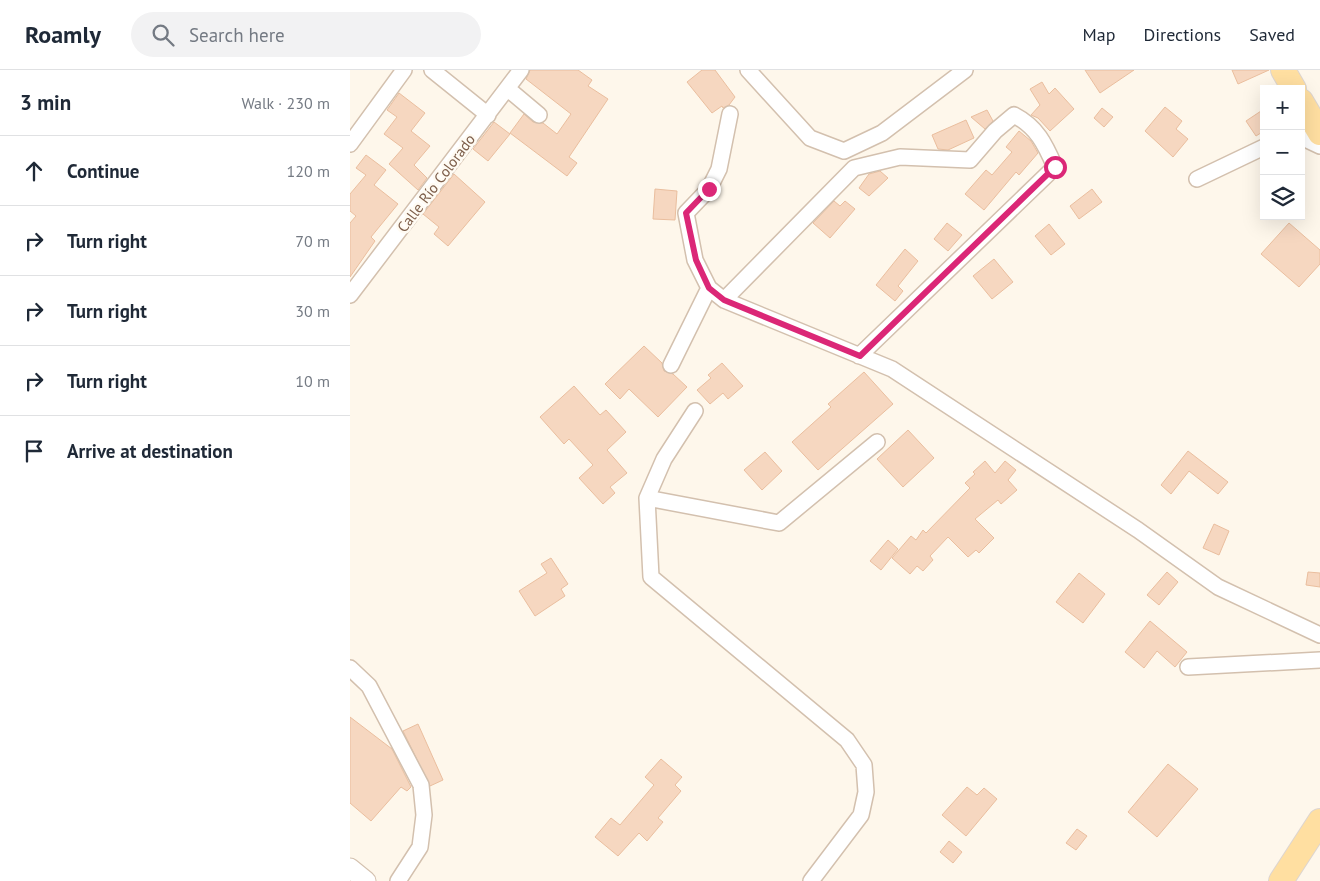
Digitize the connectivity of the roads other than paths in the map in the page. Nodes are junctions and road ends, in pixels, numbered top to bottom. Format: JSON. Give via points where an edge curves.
{"nodes":[{"id":1,"x":404,"y":70,"type":"edge"},
{"id":2,"x":432,"y":70,"type":"edge"},
{"id":3,"x":521,"y":70,"type":"edge"},
{"id":4,"x":748,"y":70,"type":"edge"},
{"id":5,"x":966,"y":70,"type":"edge"},
{"id":6,"x":1279,"y":70,"type":"edge"},
{"id":7,"x":1283,"y":70,"type":"edge"},
{"id":8,"x":1280,"y":85,"type":"edge"},
{"id":9,"x":1292,"y":85,"type":"edge"},
{"id":10,"x":508,"y":89,"type":"junction"},
{"id":11,"x":1305,"y":108,"type":"edge"},
{"id":12,"x":730,"y":114,"type":"dead end"},
{"id":13,"x":488,"y":115,"type":"junction"},
{"id":14,"x":539,"y":115,"type":"dead end"},
{"id":15,"x":1320,"y":133,"type":"edge"},
{"id":16,"x":1305,"y":139,"type":"edge"},
{"id":17,"x":350,"y":144,"type":"edge"},
{"id":18,"x":1320,"y":146,"type":"edge"},
{"id":19,"x":1260,"y":149,"type":"edge"},
{"id":20,"x":1197,"y":179,"type":"dead end"},
{"id":21,"x":709,"y":288,"type":"junction"},
{"id":22,"x":350,"y":295,"type":"edge"},
{"id":23,"x":724,"y":300,"type":"junction"},
{"id":24,"x":860,"y":356,"type":"junction"},
{"id":25,"x":671,"y":365,"type":"dead end"},
{"id":26,"x":695,"y":411,"type":"dead end"},
{"id":27,"x":877,"y":442,"type":"dead end"},
{"id":28,"x":647,"y":498,"type":"junction"},
{"id":29,"x":1320,"y":635,"type":"edge"},
{"id":30,"x":1320,"y":660,"type":"edge"},
{"id":31,"x":1188,"y":667,"type":"dead end"},
{"id":32,"x":350,"y":668,"type":"edge"},
{"id":33,"x":1320,"y":821,"type":"edge"},
{"id":34,"x":350,"y":868,"type":"edge"},
{"id":35,"x":366,"y":881,"type":"edge"},
{"id":36,"x":398,"y":881,"type":"edge"},
{"id":37,"x":811,"y":881,"type":"edge"},
{"id":38,"x":1281,"y":881,"type":"edge"}],
"edges":[{"from":1,"to":17,"type":"street"},
{"from":2,"to":13,"type":"street"},
{"from":3,"to":10,"type":"street","name":"Calle Río Colorado"},
{"from":4,"to":5,"type":"street","via":[[810,138],[844,151],[882,133]]},
{"from":6,"to":8,"type":"street"},
{"from":7,"to":9,"type":"main road"},
{"from":10,"to":13,"type":"street","name":"Calle Río Colorado"},
{"from":10,"to":14,"type":"street"},
{"from":11,"to":15,"type":"main road"},
{"from":12,"to":21,"type":"street","via":[[720,170],[709,189],[686,213],[696,260]]},
{"from":13,"to":22,"type":"street","name":"Calle Río Colorado"},
{"from":16,"to":18,"type":"street"},
{"from":19,"to":20,"type":"street"},
{"from":21,"to":23,"type":"street"},
{"from":21,"to":25,"type":"street"},
{"from":23,"to":24,"type":"street"},
{"from":23,"to":24,"type":"street","via":[[854,168],[900,157],[970,160],[1014,115],[1027,122],[1044,140],[1055,167]]},
{"from":24,"to":29,"type":"street","via":[[892,369],[1218,586]]},
{"from":26,"to":28,"type":"street","via":[[664,459]]},
{"from":27,"to":28,"type":"street","via":[[779,523]]},
{"from":28,"to":37,"type":"street","via":[[651,577],[847,740],[864,765],[866,792],[861,815]]},
{"from":30,"to":31,"type":"street"},
{"from":32,"to":36,"type":"street","via":[[369,686],[421,785],[424,815],[420,847]]},
{"from":33,"to":38,"type":"main road"},
{"from":34,"to":35,"type":"street"}]}
